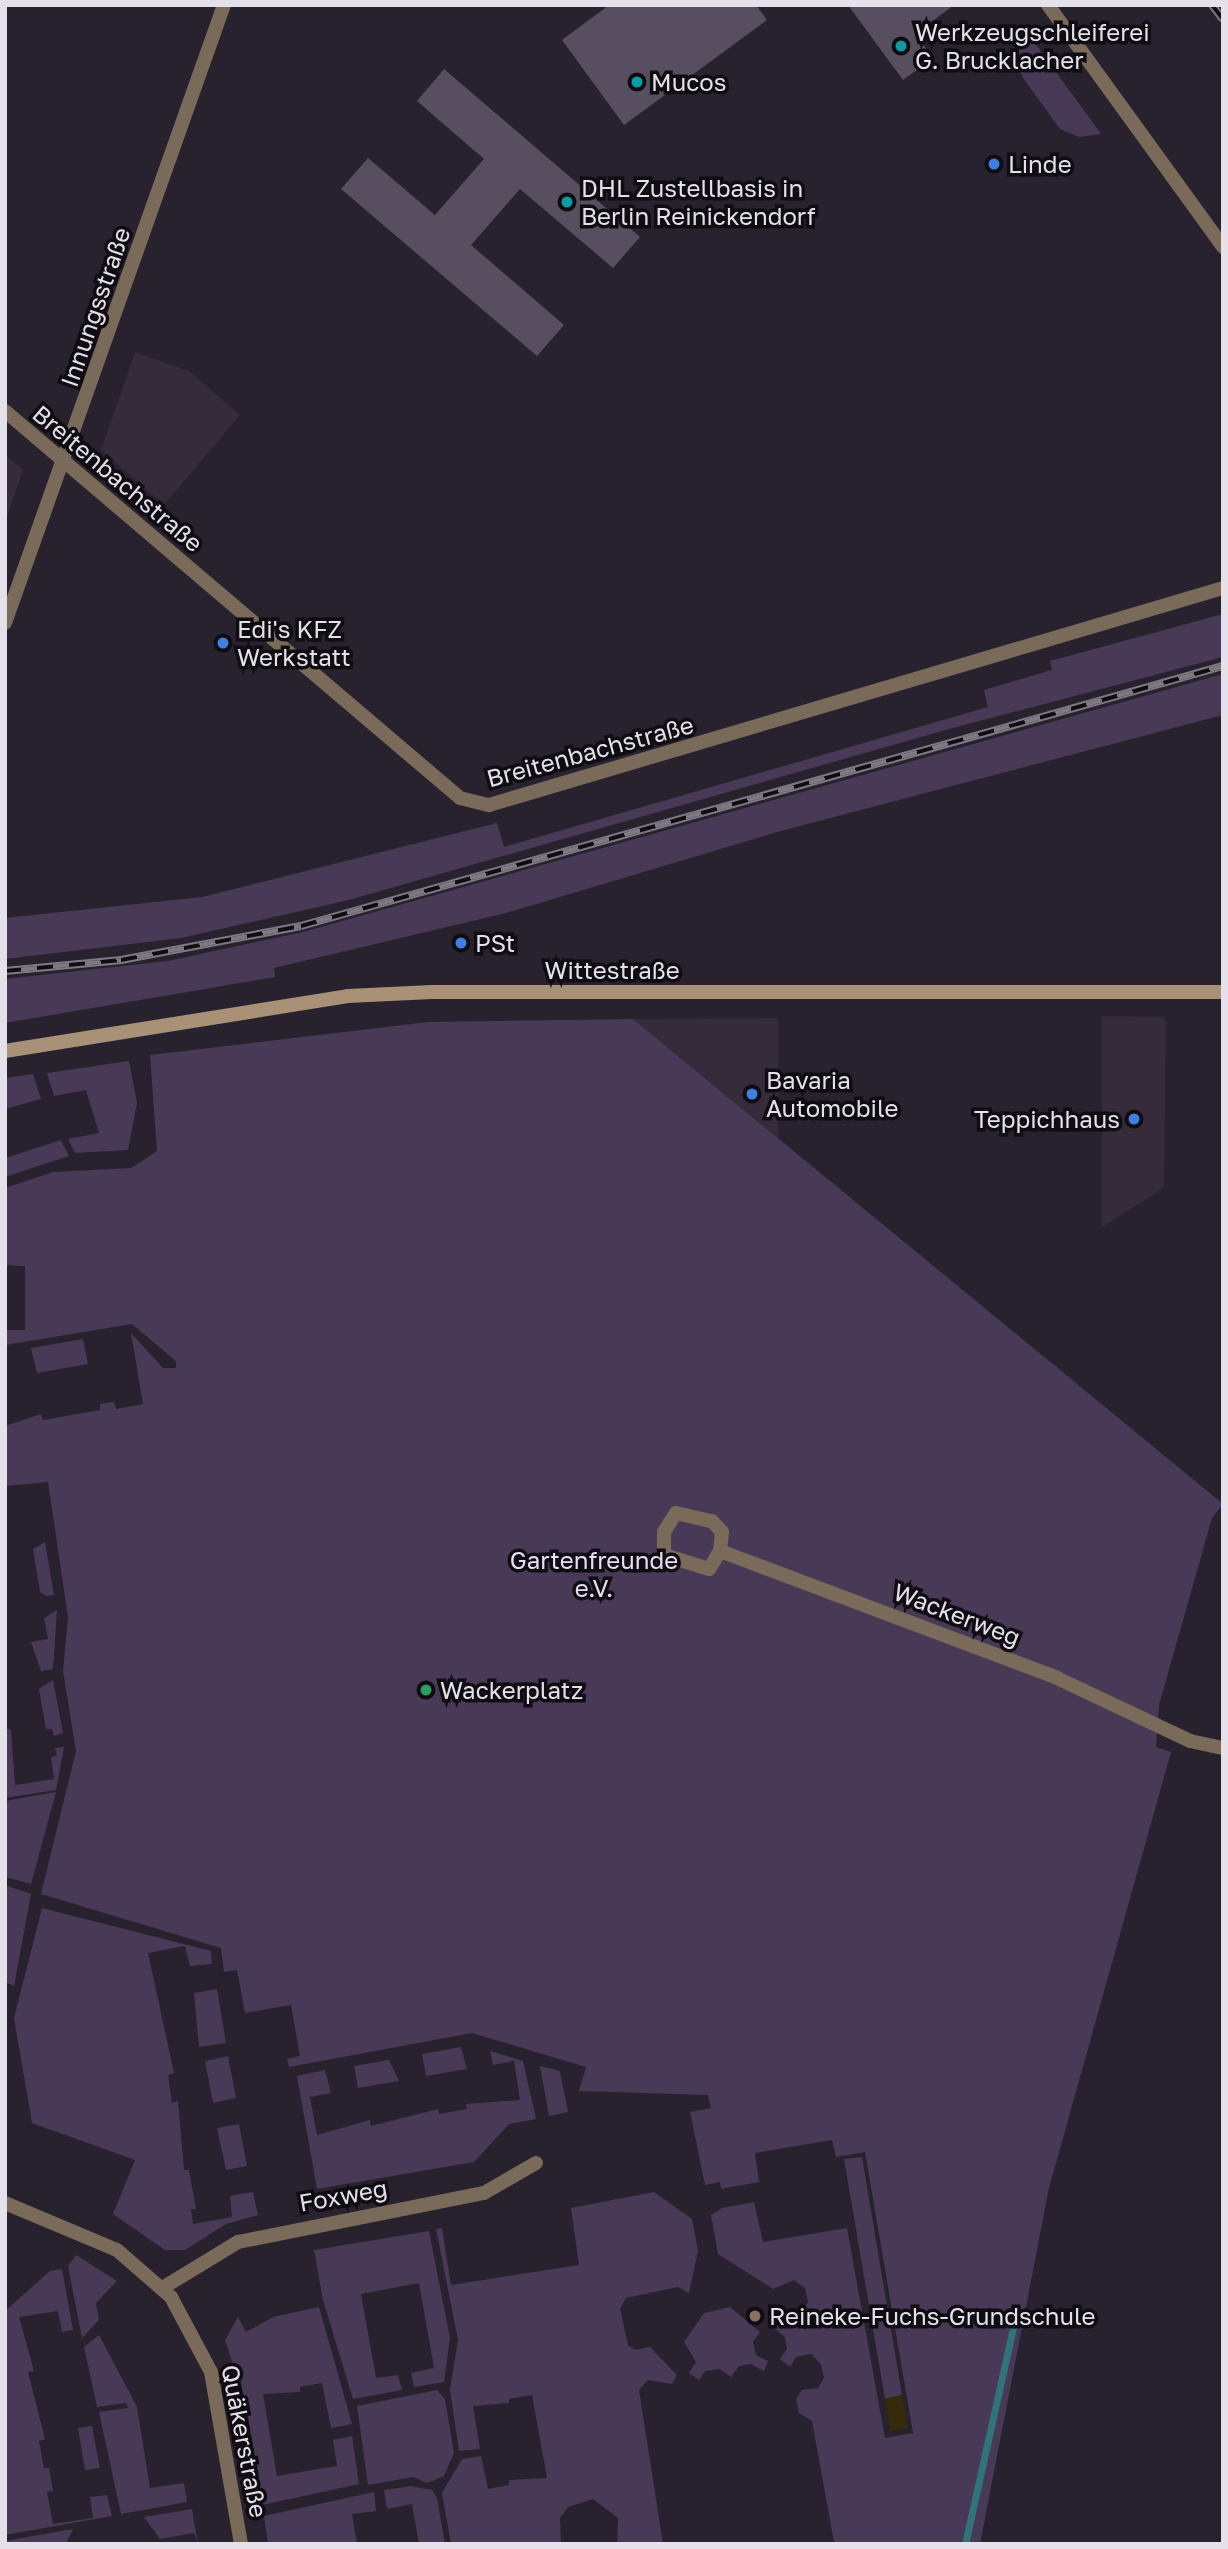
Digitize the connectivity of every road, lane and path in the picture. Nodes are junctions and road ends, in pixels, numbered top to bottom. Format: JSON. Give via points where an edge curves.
{"nodes":[{"id":1,"x":224,"y":5,"type":"edge"},
{"id":2,"x":1048,"y":5,"type":"edge"},
{"id":3,"x":1223,"y":247,"type":"edge"},
{"id":4,"x":5,"y":411,"type":"edge"},
{"id":5,"x":66,"y":462,"type":"junction"},
{"id":6,"x":1223,"y":588,"type":"edge"},
{"id":7,"x":5,"y":623,"type":"edge"},
{"id":8,"x":1223,"y":992,"type":"edge"},
{"id":9,"x":5,"y":1051,"type":"edge"},
{"id":10,"x":720,"y":1551,"type":"junction"},
{"id":11,"x":1223,"y":1748,"type":"edge"},
{"id":12,"x":536,"y":2163,"type":"dead end"},
{"id":13,"x":5,"y":2203,"type":"edge"},
{"id":14,"x":164,"y":2287,"type":"junction"},
{"id":15,"x":241,"y":2544,"type":"edge"}],
"edges":[{"from":1,"to":5,"type":"street","name":"Innungsstraße"},
{"from":2,"to":3,"type":"street"},
{"from":4,"to":5,"type":"street","name":"Breitenbachstraße"},
{"from":5,"to":6,"type":"street","name":"Breitenbachstraße","via":[[460,797],[489,806]]},
{"from":5,"to":7,"type":"street","name":"Innungsstraße"},
{"from":8,"to":9,"type":"main road","name":"Wittestraße","via":[[432,992],[348,996]]},
{"from":10,"to":10,"type":"street","via":[[722,1532],[712,1521],[676,1513],[664,1532],[664,1555],[709,1569]]},
{"from":10,"to":11,"type":"street","name":"Wackerweg","via":[[1057,1678],[1173,1732]]},
{"from":12,"to":14,"type":"street","name":"Foxweg","via":[[484,2193],[238,2242]]},
{"from":13,"to":14,"type":"street","name":"Quäkerstraße","via":[[117,2250]]},
{"from":14,"to":15,"type":"street","name":"Quäkerstraße","via":[[211,2372]]}]}
